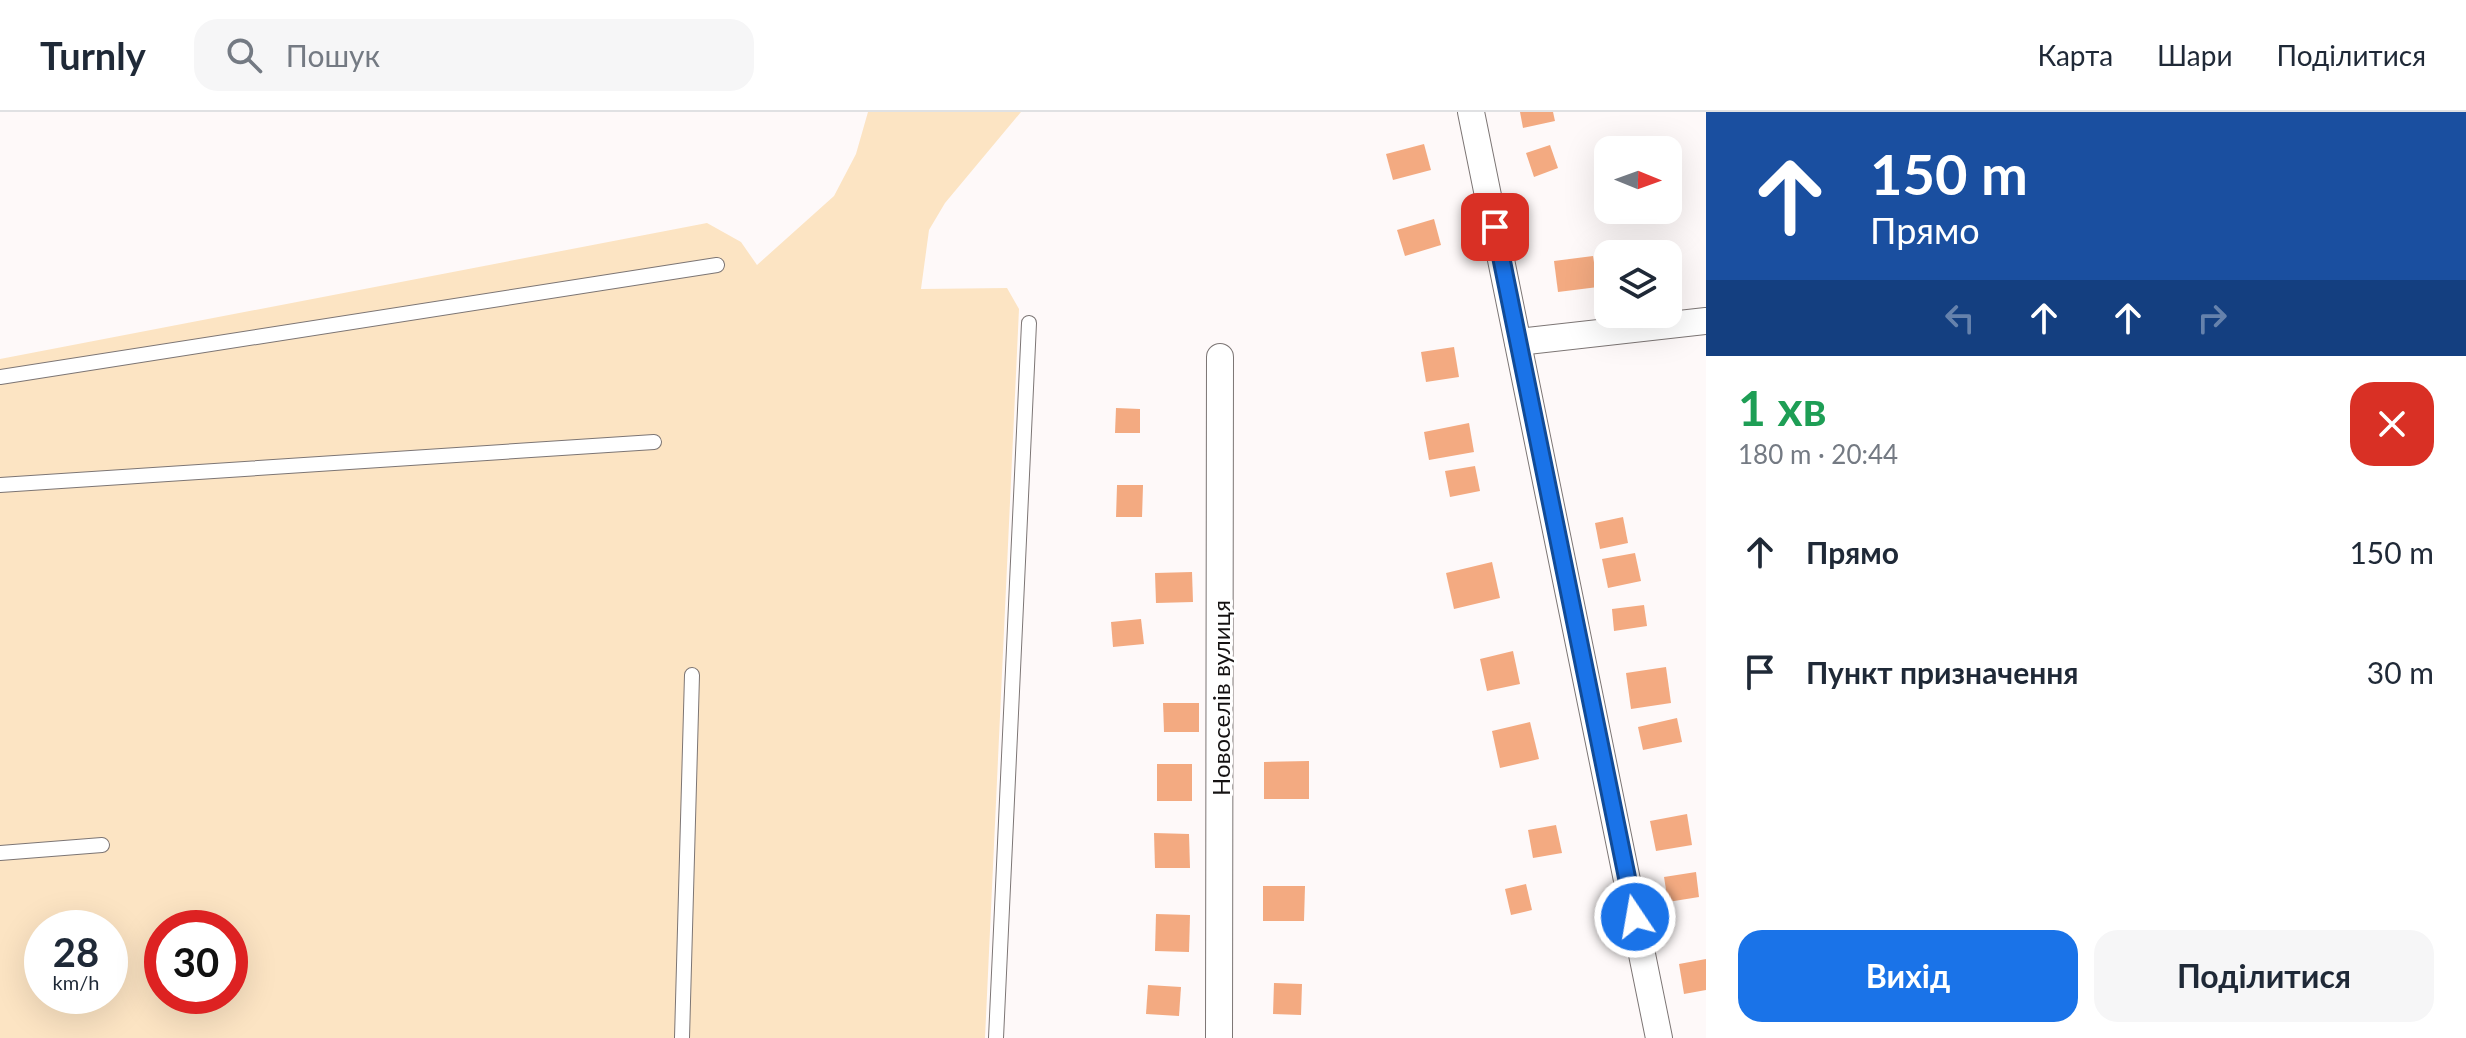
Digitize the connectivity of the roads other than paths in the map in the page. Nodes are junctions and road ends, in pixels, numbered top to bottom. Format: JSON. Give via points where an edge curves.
{"nodes":[{"id":1,"x":1471,"y":112,"type":"edge"},
{"id":2,"x":717,"y":265,"type":"dead end"},
{"id":3,"x":1706,"y":321,"type":"edge"},
{"id":4,"x":1029,"y":323,"type":"dead end"},
{"id":5,"x":1518,"y":342,"type":"junction"},
{"id":6,"x":1220,"y":357,"type":"dead end"},
{"id":7,"x":0,"y":377,"type":"edge"},
{"id":8,"x":654,"y":442,"type":"dead end"},
{"id":9,"x":0,"y":485,"type":"edge"},
{"id":10,"x":692,"y":675,"type":"dead end"},
{"id":11,"x":102,"y":845,"type":"dead end"},
{"id":12,"x":0,"y":853,"type":"edge"},
{"id":13,"x":682,"y":1038,"type":"edge"},
{"id":14,"x":996,"y":1038,"type":"edge"},
{"id":15,"x":1219,"y":1038,"type":"edge"},
{"id":16,"x":1659,"y":1038,"type":"edge"}],
"edges":[{"from":1,"to":5,"type":"street"},
{"from":2,"to":7,"type":"lane"},
{"from":3,"to":5,"type":"street"},
{"from":4,"to":14,"type":"lane"},
{"from":5,"to":16,"type":"street"},
{"from":6,"to":15,"type":"street","name":"Новоселів вулиця"},
{"from":8,"to":9,"type":"lane"},
{"from":10,"to":13,"type":"lane"},
{"from":11,"to":12,"type":"lane"}]}
